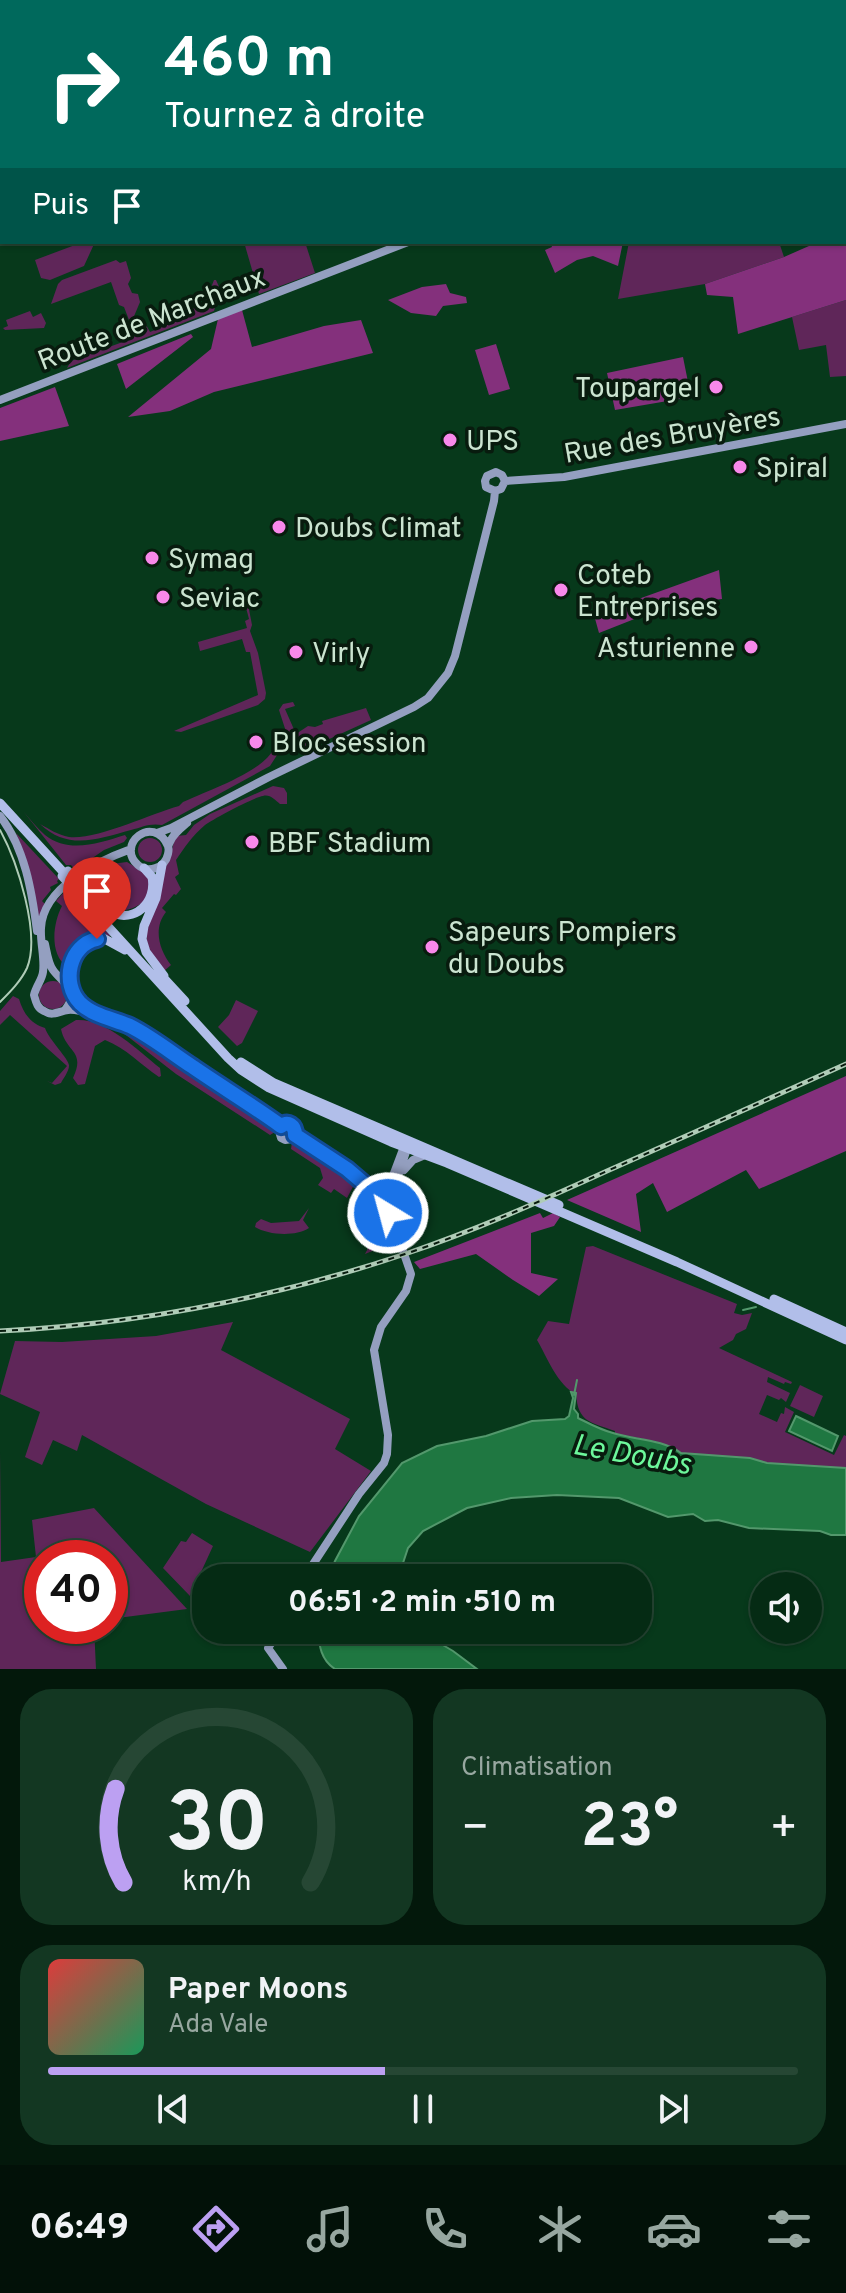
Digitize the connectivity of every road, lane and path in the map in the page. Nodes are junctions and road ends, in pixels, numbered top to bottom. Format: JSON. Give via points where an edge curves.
{"nodes":[{"id":1,"x":403,"y":244,"type":"edge"},
{"id":2,"x":0,"y":400,"type":"edge"},
{"id":3,"x":846,"y":424,"type":"edge"},
{"id":4,"x":505,"y":481,"type":"junction"},
{"id":5,"x":495,"y":491,"type":"junction"},
{"id":6,"x":1,"y":809,"type":"edge"},
{"id":7,"x":200,"y":812,"type":"junction"},
{"id":8,"x":157,"y":833,"type":"junction"},
{"id":9,"x":168,"y":846,"type":"junction"},
{"id":10,"x":132,"y":854,"type":"junction"},
{"id":11,"x":162,"y":865,"type":"junction"},
{"id":12,"x":144,"y":868,"type":"junction"},
{"id":13,"x":75,"y":884,"type":"junction"},
{"id":14,"x":44,"y":915,"type":"junction"},
{"id":15,"x":41,"y":951,"type":"junction"},
{"id":16,"x":146,"y":968,"type":"junction"},
{"id":17,"x":60,"y":978,"type":"junction"},
{"id":18,"x":40,"y":982,"type":"junction"},
{"id":19,"x":173,"y":988,"type":"junction"},
{"id":20,"x":70,"y":989,"type":"junction"},
{"id":21,"x":65,"y":1010,"type":"junction"},
{"id":22,"x":143,"y":1034,"type":"junction"},
{"id":23,"x":405,"y":1148,"type":"junction"},
{"id":24,"x":425,"y":1155,"type":"junction"},
{"id":25,"x":398,"y":1177,"type":"junction"},
{"id":26,"x":383,"y":1199,"type":"junction"},
{"id":27,"x":388,"y":1213,"type":"junction"},
{"id":28,"x":784,"y":1311,"type":"junction"},
{"id":29,"x":821,"y":1321,"type":"junction"},
{"id":30,"x":846,"y":1332,"type":"edge"},
{"id":31,"x":846,"y":1340,"type":"edge"},
{"id":32,"x":313,"y":1564,"type":"edge"},
{"id":33,"x":276,"y":1644,"type":"edge"},
{"id":34,"x":283,"y":1668,"type":"edge"}],
"edges":[{"from":1,"to":2,"type":"street","name":"Route de Marchaux"},
{"from":3,"to":4,"type":"street","name":"Rue des Bruyères","via":[[564,477]]},
{"from":4,"to":5,"type":"street"},
{"from":4,"to":5,"type":"street","name":"Rue des Bruyères","via":[[499,473],[488,474],[485,484]]},
{"from":5,"to":7,"type":"street","name":"Rue des Bruyères","via":[[456,652],[448,673],[428,698]]},
{"from":6,"to":13,"type":"main road","bridge":true},
{"from":6,"to":15,"type":"street","via":[[23,861]]},
{"from":7,"to":8,"type":"street","name":"Rue des Bruyères"},
{"from":7,"to":9,"type":"street"},
{"from":8,"to":9,"type":"street"},
{"from":8,"to":10,"type":"street","via":[[135,838]]},
{"from":9,"to":11,"type":"street"},
{"from":10,"to":12,"type":"street"},
{"from":10,"to":14,"type":"street","via":[[111,857],[79,874]]},
{"from":11,"to":12,"type":"street"},
{"from":11,"to":19,"type":"main road","via":[[142,939]]},
{"from":12,"to":13,"type":"main road","via":[[152,877],[152,896],[130,915],[106,910]]},
{"from":13,"to":16,"type":"main road"},
{"from":13,"to":19,"type":"main road"},
{"from":14,"to":15,"type":"street"},
{"from":14,"to":17,"type":"street","via":[[51,967]]},
{"from":15,"to":18,"type":"street"},
{"from":16,"to":20,"type":"main road","via":[[103,938],[88,941],[77,951]]},
{"from":16,"to":23,"type":"main road","via":[[228,1058],[257,1081]]},
{"from":17,"to":18,"type":"street"},
{"from":17,"to":20,"type":"street"},
{"from":18,"to":21,"type":"street","via":[[34,995],[38,1006],[52,1014]]},
{"from":19,"to":23,"type":"main road","via":[[258,1074]]},
{"from":20,"to":21,"type":"street"},
{"from":20,"to":22,"type":"street","via":[[84,1007]]},
{"from":21,"to":22,"type":"street","via":[[84,1011]]},
{"from":22,"to":26,"type":"street","via":[[281,1126],[283,1139],[295,1135]]},
{"from":23,"to":24,"type":"main road"},
{"from":23,"to":25,"type":"street"},
{"from":23,"to":26,"type":"street"},
{"from":23,"to":29,"type":"main road","via":[[605,1224]]},
{"from":24,"to":25,"type":"street"},
{"from":24,"to":28,"type":"main road"},
{"from":25,"to":26,"type":"street"},
{"from":26,"to":27,"type":"street","via":[[393,1206]]},
{"from":26,"to":27,"type":"street","via":[[375,1207]]},
{"from":27,"to":32,"type":"street","via":[[396,1220],[411,1274],[374,1350],[387,1454]]},
{"from":28,"to":29,"type":"main road"},
{"from":28,"to":31,"type":"main road"},
{"from":29,"to":30,"type":"main road"},
{"from":33,"to":34,"type":"street"}]}
